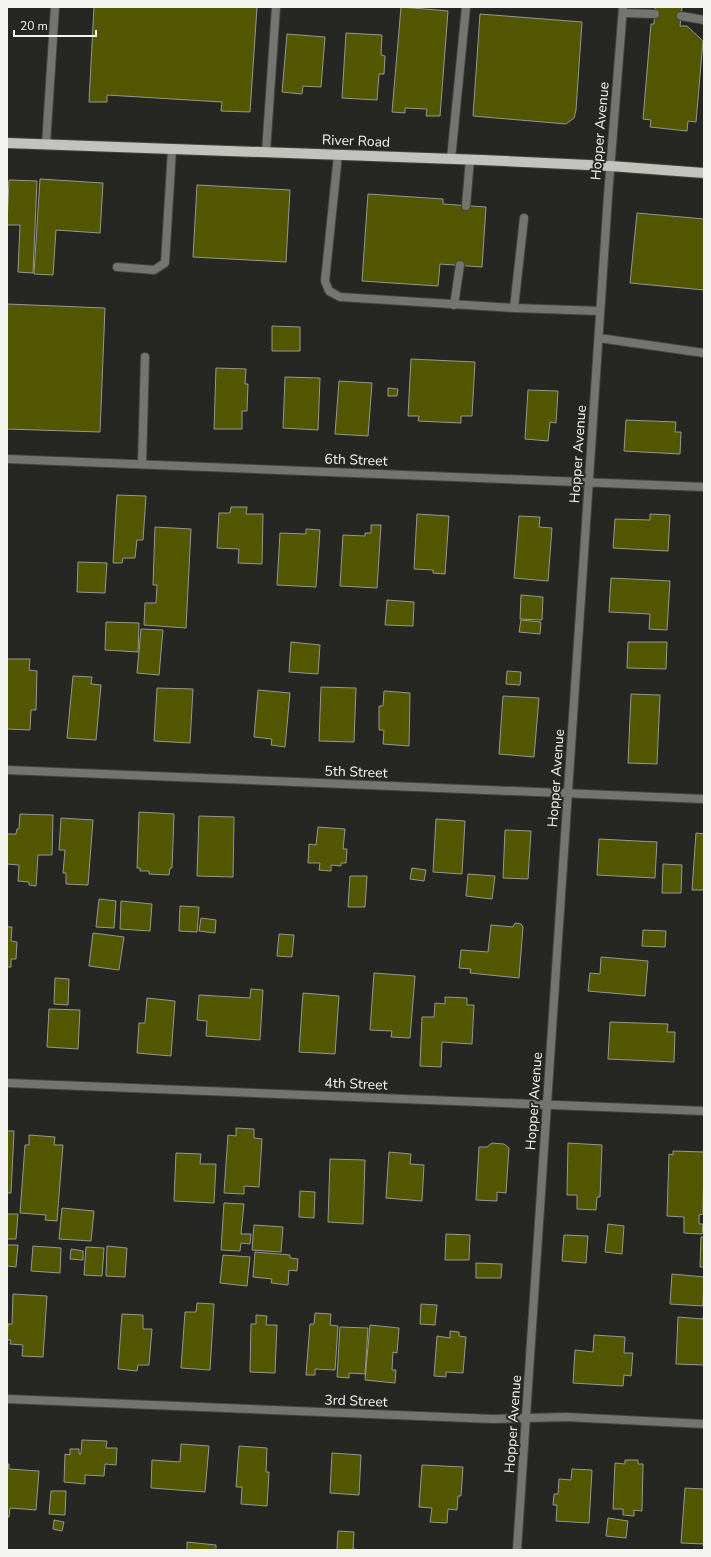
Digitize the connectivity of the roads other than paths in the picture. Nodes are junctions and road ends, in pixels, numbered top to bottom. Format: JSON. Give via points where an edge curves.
{"nodes":[{"id":1,"x":55,"y":7,"type":"edge"},
{"id":2,"x":276,"y":7,"type":"edge"},
{"id":3,"x":466,"y":7,"type":"edge"},
{"id":4,"x":623,"y":10,"type":"edge"},
{"id":5,"x":655,"y":14,"type":"dead end"},
{"id":6,"x":681,"y":16,"type":"dead end"},
{"id":7,"x":704,"y":20,"type":"edge"},
{"id":8,"x":7,"y":143,"type":"edge"},
{"id":9,"x":46,"y":144,"type":"junction"},
{"id":10,"x":172,"y":148,"type":"junction"},
{"id":11,"x":266,"y":152,"type":"junction"},
{"id":12,"x":338,"y":155,"type":"junction"},
{"id":13,"x":451,"y":159,"type":"junction"},
{"id":14,"x":470,"y":159,"type":"junction"},
{"id":15,"x":610,"y":166,"type":"junction"},
{"id":16,"x":704,"y":173,"type":"edge"},
{"id":17,"x":466,"y":206,"type":"dead end"},
{"id":18,"x":524,"y":218,"type":"dead end"},
{"id":19,"x":460,"y":265,"type":"dead end"},
{"id":20,"x":117,"y":267,"type":"dead end"},
{"id":21,"x":454,"y":305,"type":"junction"},
{"id":22,"x":514,"y":308,"type":"junction"},
{"id":23,"x":600,"y":311,"type":"junction"},
{"id":24,"x":598,"y":338,"type":"junction"},
{"id":25,"x":704,"y":354,"type":"edge"},
{"id":26,"x":145,"y":357,"type":"dead end"},
{"id":27,"x":7,"y":459,"type":"edge"},
{"id":28,"x":142,"y":464,"type":"junction"},
{"id":29,"x":589,"y":482,"type":"junction"},
{"id":30,"x":704,"y":487,"type":"edge"},
{"id":31,"x":7,"y":770,"type":"edge"},
{"id":32,"x":568,"y":793,"type":"junction"},
{"id":33,"x":704,"y":799,"type":"edge"},
{"id":34,"x":7,"y":1083,"type":"edge"},
{"id":35,"x":547,"y":1105,"type":"junction"},
{"id":36,"x":704,"y":1111,"type":"edge"},
{"id":37,"x":7,"y":1400,"type":"edge"},
{"id":38,"x":526,"y":1418,"type":"junction"},
{"id":39,"x":704,"y":1424,"type":"edge"},
{"id":40,"x":517,"y":1550,"type":"edge"}],
"edges":[{"from":1,"to":9,"type":"street"},
{"from":2,"to":11,"type":"street"},
{"from":3,"to":13,"type":"street"},
{"from":4,"to":5,"type":"street"},
{"from":4,"to":15,"type":"street","name":"Hopper Avenue"},
{"from":6,"to":7,"type":"street"},
{"from":8,"to":9,"type":"main road","name":"River Road"},
{"from":9,"to":10,"type":"main road","name":"River Road"},
{"from":10,"to":11,"type":"main road","name":"River Road"},
{"from":10,"to":20,"type":"street","via":[[165,263],[154,270]]},
{"from":11,"to":12,"type":"main road","name":"River Road"},
{"from":12,"to":13,"type":"main road","name":"River Road"},
{"from":12,"to":21,"type":"street","via":[[325,281],[329,291],[340,298]]},
{"from":13,"to":14,"type":"main road","name":"River Road"},
{"from":14,"to":15,"type":"main road","name":"River Road"},
{"from":14,"to":17,"type":"street"},
{"from":15,"to":16,"type":"main road","name":"River Road"},
{"from":15,"to":23,"type":"street","name":"Hopper Avenue"},
{"from":18,"to":22,"type":"street"},
{"from":19,"to":21,"type":"street"},
{"from":21,"to":22,"type":"street"},
{"from":22,"to":23,"type":"street"},
{"from":23,"to":24,"type":"street","name":"Hopper Avenue"},
{"from":24,"to":25,"type":"street"},
{"from":24,"to":29,"type":"street","name":"Hopper Avenue"},
{"from":26,"to":28,"type":"street"},
{"from":27,"to":28,"type":"street","name":"6th Street"},
{"from":28,"to":29,"type":"street","name":"6th Street"},
{"from":29,"to":30,"type":"street","name":"6th Street"},
{"from":29,"to":32,"type":"street","name":"Hopper Avenue"},
{"from":31,"to":32,"type":"street","name":"5th Street"},
{"from":32,"to":33,"type":"street","name":"5th Street"},
{"from":32,"to":35,"type":"street","name":"Hopper Avenue"},
{"from":34,"to":35,"type":"street","name":"4th Street"},
{"from":35,"to":36,"type":"street","name":"4th Street"},
{"from":35,"to":38,"type":"street","name":"Hopper Avenue"},
{"from":37,"to":38,"type":"street","name":"3rd Street","via":[[493,1419]]},
{"from":38,"to":39,"type":"street","name":"3rd Street","via":[[566,1417]]},
{"from":38,"to":40,"type":"street","name":"Hopper Avenue"}]}
